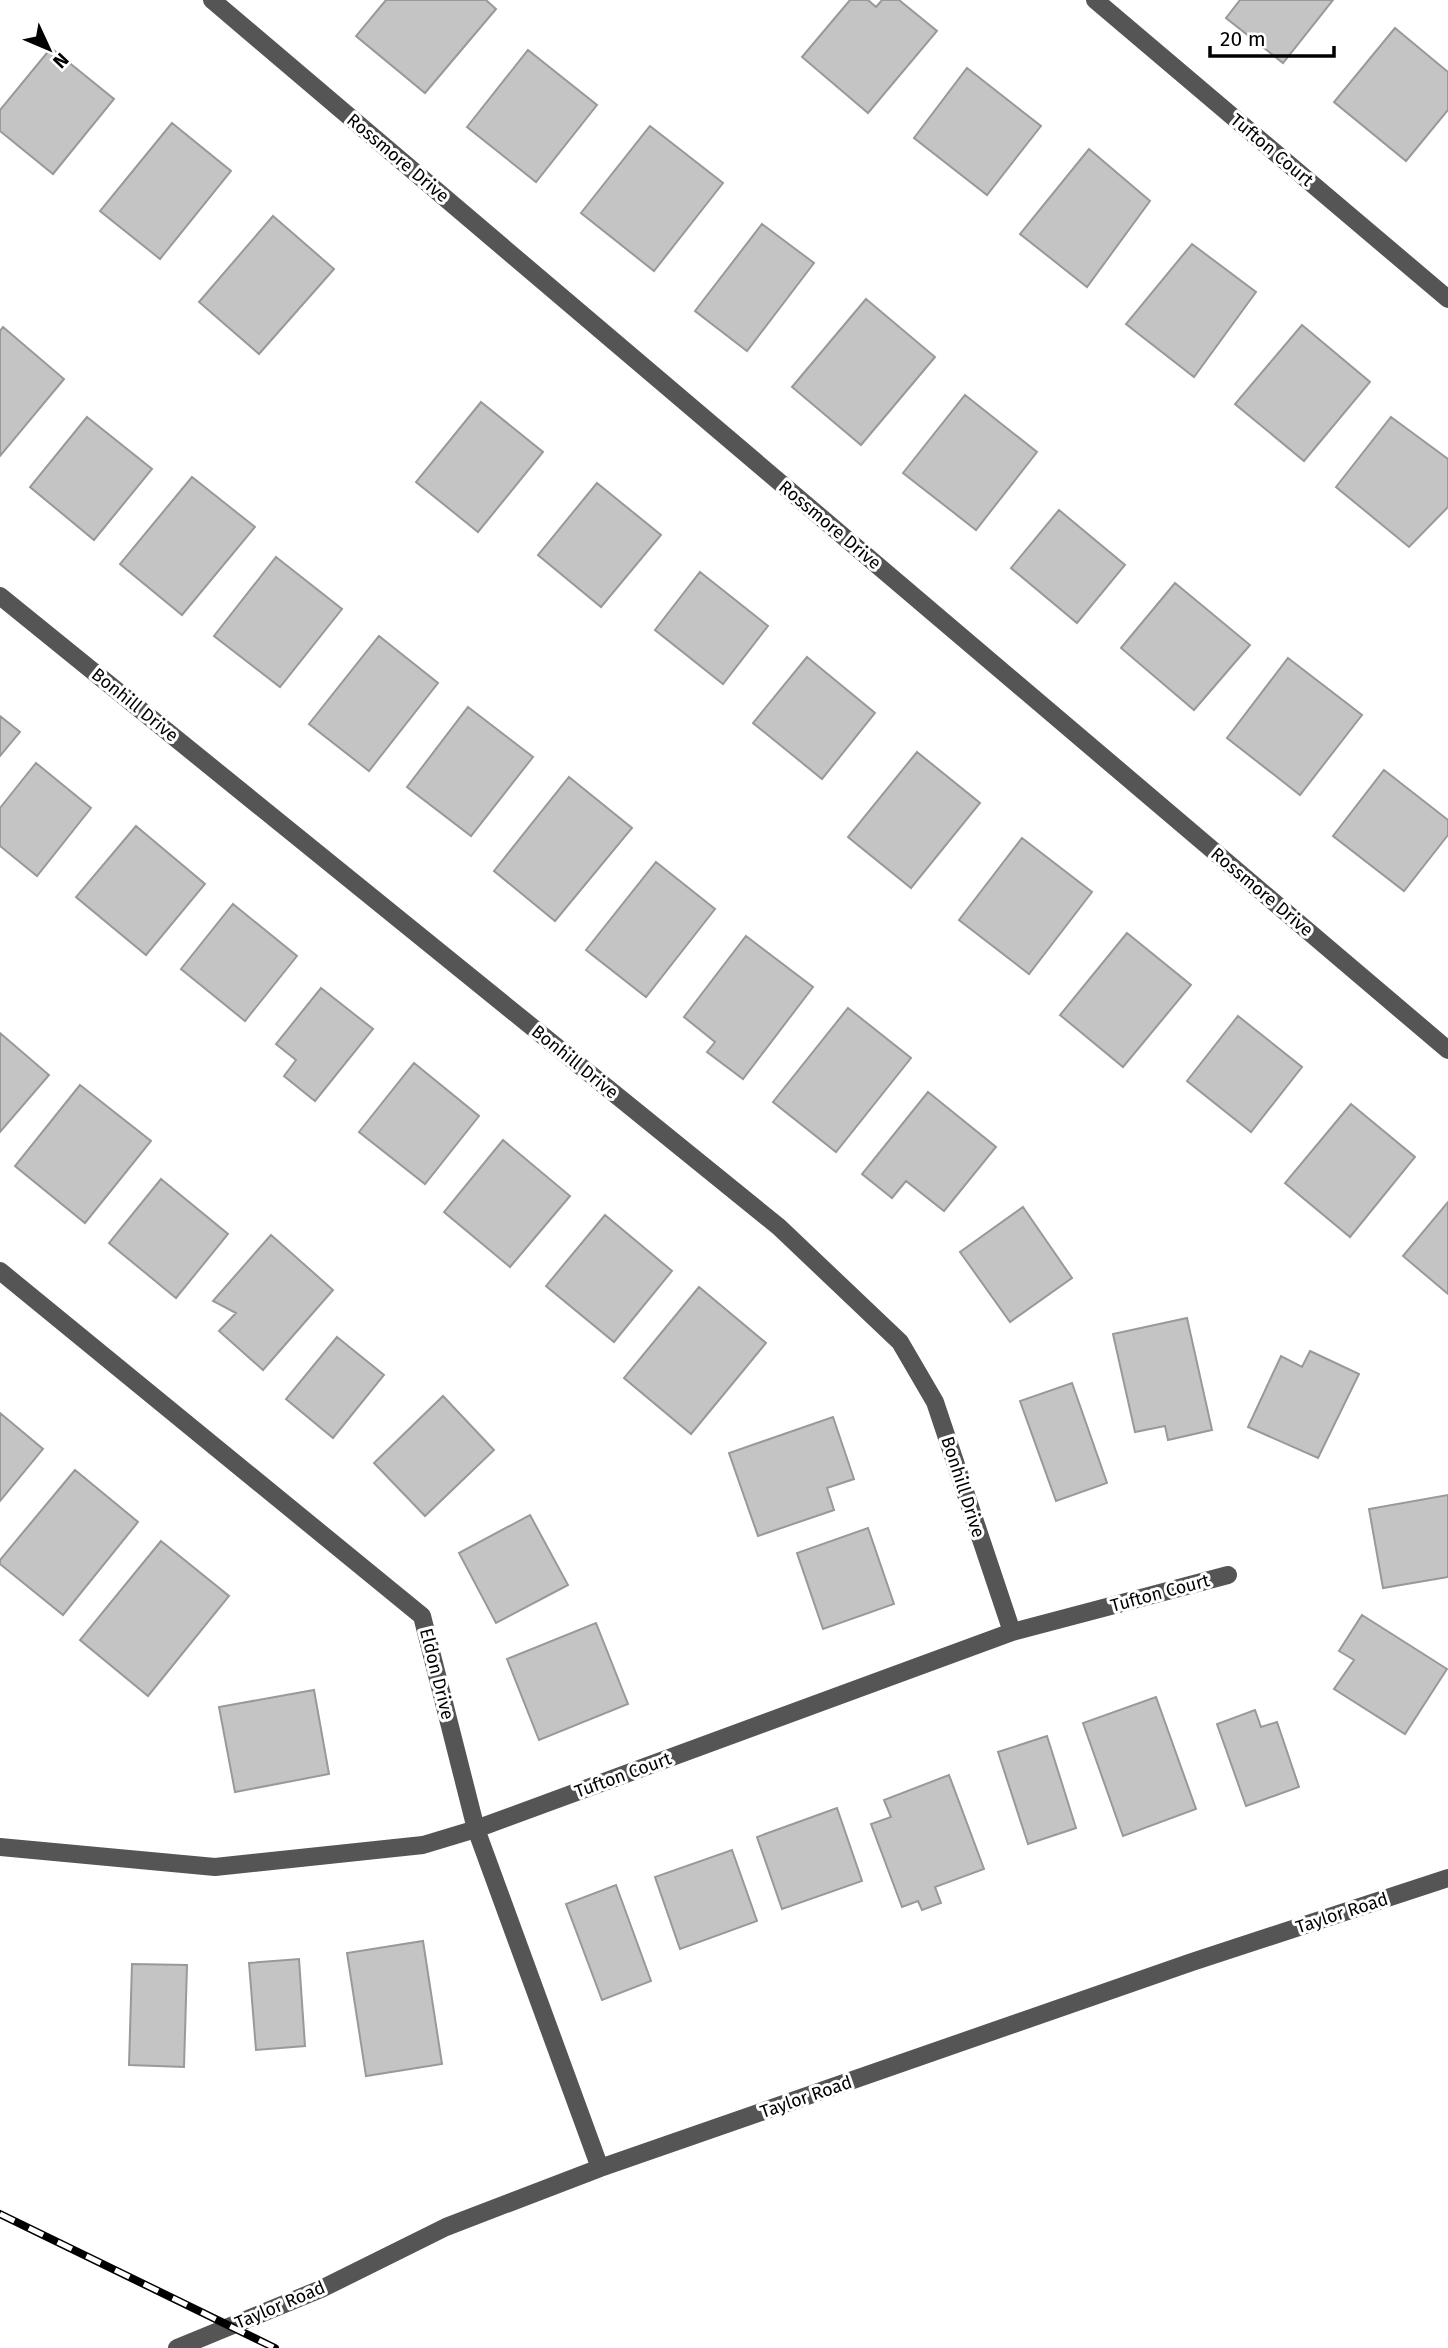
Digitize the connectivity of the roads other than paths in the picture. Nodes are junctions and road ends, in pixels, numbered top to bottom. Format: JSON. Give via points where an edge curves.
{"nodes":[{"id":1,"x":212,"y":0,"type":"edge"},
{"id":2,"x":1095,"y":0,"type":"edge"},
{"id":3,"x":1448,"y":299,"type":"edge"},
{"id":4,"x":0,"y":596,"type":"edge"},
{"id":5,"x":1448,"y":1050,"type":"edge"},
{"id":6,"x":0,"y":1271,"type":"edge"},
{"id":7,"x":1228,"y":1575,"type":"dead end"},
{"id":8,"x":1012,"y":1632,"type":"junction"},
{"id":9,"x":476,"y":1829,"type":"junction"},
{"id":10,"x":0,"y":1847,"type":"edge"},
{"id":11,"x":1448,"y":1878,"type":"edge"},
{"id":12,"x":600,"y":2168,"type":"junction"},
{"id":13,"x":177,"y":2348,"type":"edge"}],
"edges":[{"from":1,"to":5,"type":"street","name":"Rossmore Drive"},
{"from":2,"to":3,"type":"street","name":"Tufton Court"},
{"from":4,"to":8,"type":"street","name":"Bonhill Drive","via":[[779,1227],[900,1342],[935,1402]]},
{"from":6,"to":9,"type":"street","name":"Eldon Drive","via":[[422,1616]]},
{"from":7,"to":8,"type":"street","name":"Tufton Court"},
{"from":8,"to":9,"type":"street","name":"Tufton Court"},
{"from":9,"to":10,"type":"street","name":"Tufton Court","via":[[423,1845],[215,1867]]},
{"from":9,"to":12,"type":"street","name":"Eldon Drive"},
{"from":11,"to":12,"type":"street","name":"Taylor Road"},
{"from":12,"to":13,"type":"street","name":"Taylor Road","via":[[446,2227],[321,2289]]}]}
